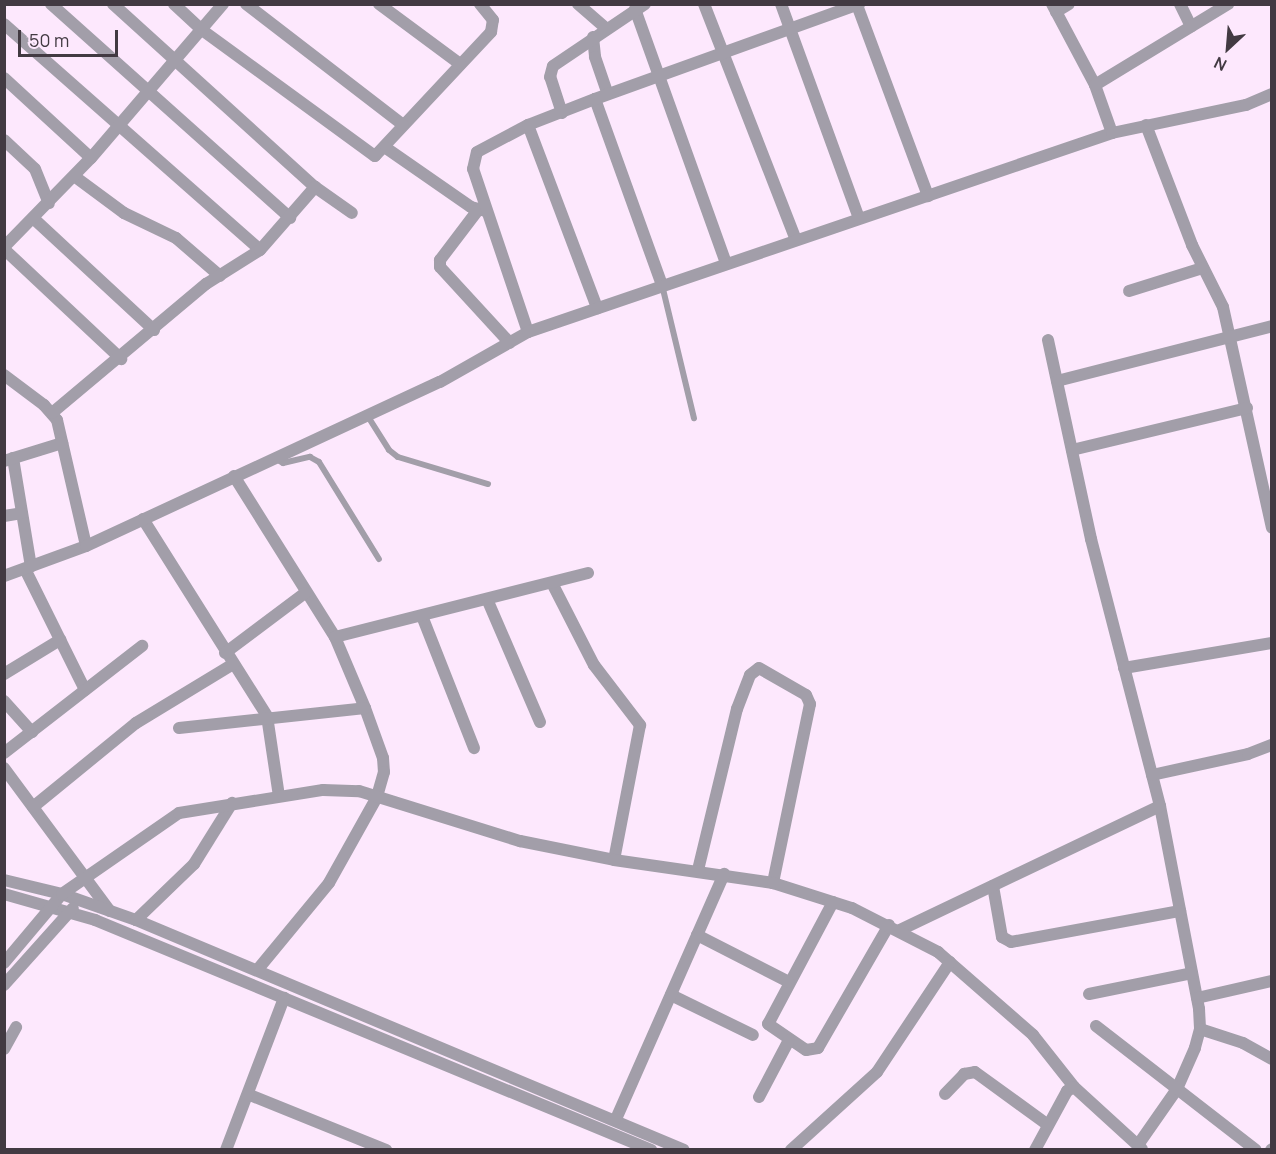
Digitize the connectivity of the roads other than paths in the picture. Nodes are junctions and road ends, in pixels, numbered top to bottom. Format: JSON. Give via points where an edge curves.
{"nodes":[{"id":1,"x":51,"y":4,"type":"edge"},
{"id":2,"x":113,"y":4,"type":"edge"},
{"id":3,"x":174,"y":4,"type":"edge"},
{"id":4,"x":224,"y":4,"type":"edge"},
{"id":5,"x":246,"y":4,"type":"edge"},
{"id":6,"x":379,"y":4,"type":"edge"},
{"id":7,"x":480,"y":4,"type":"edge"},
{"id":8,"x":578,"y":4,"type":"edge"},
{"id":9,"x":704,"y":4,"type":"edge"},
{"id":10,"x":781,"y":4,"type":"edge"},
{"id":11,"x":1069,"y":4,"type":"edge"},
{"id":12,"x":1180,"y":4,"type":"edge"},
{"id":13,"x":1228,"y":4,"type":"edge"},
{"id":14,"x":858,"y":5,"type":"edge"},
{"id":15,"x":640,"y":7,"type":"edge"},
{"id":16,"x":1054,"y":8,"type":"edge"},
{"id":17,"x":4,"y":24,"type":"edge"},
{"id":18,"x":1191,"y":27,"type":"junction"},
{"id":19,"x":606,"y":28,"type":"junction"},
{"id":20,"x":789,"y":28,"type":"junction"},
{"id":21,"x":202,"y":30,"type":"junction"},
{"id":22,"x":593,"y":37,"type":"junction"},
{"id":23,"x":723,"y":53,"type":"junction"},
{"id":24,"x":176,"y":60,"type":"junction"},
{"id":25,"x":459,"y":64,"type":"junction"},
{"id":26,"x":660,"y":76,"type":"junction"},
{"id":27,"x":4,"y":78,"type":"edge"},
{"id":28,"x":1095,"y":85,"type":"junction"},
{"id":29,"x":148,"y":92,"type":"junction"},
{"id":30,"x":608,"y":94,"type":"junction"},
{"id":31,"x":1272,"y":94,"type":"edge"},
{"id":32,"x":595,"y":99,"type":"junction"},
{"id":33,"x":562,"y":113,"type":"junction"},
{"id":34,"x":119,"y":125,"type":"junction"},
{"id":35,"x":403,"y":125,"type":"junction"},
{"id":36,"x":528,"y":125,"type":"junction"},
{"id":37,"x":1146,"y":125,"type":"junction"},
{"id":38,"x":1112,"y":133,"type":"junction"},
{"id":39,"x":4,"y":140,"type":"edge"},
{"id":40,"x":386,"y":148,"type":"junction"},
{"id":41,"x":91,"y":158,"type":"junction"},
{"id":42,"x":74,"y":176,"type":"junction"},
{"id":43,"x":315,"y":187,"type":"junction"},
{"id":44,"x":928,"y":196,"type":"junction"},
{"id":45,"x":49,"y":203,"type":"junction"},
{"id":46,"x":484,"y":211,"type":"junction"},
{"id":47,"x":352,"y":213,"type":"dead end"},
{"id":48,"x":33,"y":218,"type":"junction"},
{"id":49,"x":290,"y":218,"type":"junction"},
{"id":50,"x":859,"y":218,"type":"junction"},
{"id":51,"x":796,"y":240,"type":"junction"},
{"id":52,"x":4,"y":248,"type":"edge"},
{"id":53,"x":260,"y":250,"type":"junction"},
{"id":54,"x":726,"y":263,"type":"junction"},
{"id":55,"x":1203,"y":268,"type":"junction"},
{"id":56,"x":220,"y":276,"type":"junction"},
{"id":57,"x":662,"y":285,"type":"junction"},
{"id":58,"x":1129,"y":291,"type":"dead end"},
{"id":59,"x":597,"y":308,"type":"junction"},
{"id":60,"x":1272,"y":326,"type":"edge"},
{"id":61,"x":154,"y":330,"type":"junction"},
{"id":62,"x":528,"y":332,"type":"junction"},
{"id":63,"x":1232,"y":337,"type":"junction"},
{"id":64,"x":1048,"y":340,"type":"dead end"},
{"id":65,"x":510,"y":343,"type":"junction"},
{"id":66,"x":121,"y":359,"type":"junction"},
{"id":67,"x":6,"y":379,"type":"edge"},
{"id":68,"x":1057,"y":381,"type":"junction"},
{"id":69,"x":1247,"y":408,"type":"junction"},
{"id":70,"x":52,"y":413,"type":"junction"},
{"id":71,"x":367,"y":415,"type":"junction"},
{"id":72,"x":694,"y":418,"type":"dead end"},
{"id":73,"x":62,"y":443,"type":"junction"},
{"id":74,"x":1072,"y":450,"type":"junction"},
{"id":75,"x":274,"y":456,"type":"junction"},
{"id":76,"x":9,"y":460,"type":"edge"},
{"id":77,"x":234,"y":476,"type":"junction"},
{"id":78,"x":488,"y":484,"type":"dead end"},
{"id":79,"x":22,"y":513,"type":"junction"},
{"id":80,"x":4,"y":516,"type":"edge"},
{"id":81,"x":143,"y":519,"type":"junction"},
{"id":82,"x":1272,"y":528,"type":"edge"},
{"id":83,"x":86,"y":546,"type":"junction"},
{"id":84,"x":380,"y":559,"type":"dead end"},
{"id":85,"x":28,"y":568,"type":"junction"},
{"id":86,"x":588,"y":573,"type":"dead end"},
{"id":87,"x":4,"y":576,"type":"edge"},
{"id":88,"x":552,"y":584,"type":"junction"},
{"id":89,"x":305,"y":593,"type":"junction"},
{"id":90,"x":488,"y":599,"type":"junction"},
{"id":91,"x":422,"y":615,"type":"junction"},
{"id":92,"x":335,"y":637,"type":"junction"},
{"id":93,"x":60,"y":640,"type":"junction"},
{"id":94,"x":1272,"y":643,"type":"edge"},
{"id":95,"x":142,"y":646,"type":"dead end"},
{"id":96,"x":225,"y":653,"type":"junction"},
{"id":97,"x":233,"y":664,"type":"junction"},
{"id":98,"x":1124,"y":668,"type":"junction"},
{"id":99,"x":4,"y":674,"type":"edge"},
{"id":100,"x":85,"y":690,"type":"junction"},
{"id":101,"x":4,"y":701,"type":"edge"},
{"id":102,"x":365,"y":708,"type":"junction"},
{"id":103,"x":267,"y":716,"type":"junction"},
{"id":104,"x":540,"y":722,"type":"dead end"},
{"id":105,"x":178,"y":728,"type":"dead end"},
{"id":106,"x":32,"y":732,"type":"junction"},
{"id":107,"x":1272,"y":745,"type":"edge"},
{"id":108,"x":474,"y":748,"type":"dead end"},
{"id":109,"x":4,"y":753,"type":"edge"},
{"id":110,"x":4,"y":768,"type":"edge"},
{"id":111,"x":1152,"y":775,"type":"junction"},
{"id":112,"x":279,"y":796,"type":"junction"},
{"id":113,"x":377,"y":797,"type":"junction"},
{"id":114,"x":232,"y":802,"type":"junction"},
{"id":115,"x":1160,"y":806,"type":"junction"},
{"id":116,"x":33,"y":807,"type":"junction"},
{"id":117,"x":614,"y":860,"type":"junction"},
{"id":118,"x":698,"y":870,"type":"junction"},
{"id":119,"x":724,"y":874,"type":"junction"},
{"id":120,"x":87,"y":875,"type":"junction"},
{"id":121,"x":4,"y":880,"type":"edge"},
{"id":122,"x":773,"y":883,"type":"junction"},
{"id":123,"x":993,"y":886,"type":"junction"},
{"id":124,"x":4,"y":894,"type":"edge"},
{"id":125,"x":63,"y":894,"type":"junction"},
{"id":126,"x":79,"y":900,"type":"junction"},
{"id":127,"x":833,"y":902,"type":"junction"},
{"id":128,"x":51,"y":906,"type":"junction"},
{"id":129,"x":110,"y":911,"type":"junction"},
{"id":130,"x":1180,"y":911,"type":"junction"},
{"id":131,"x":70,"y":912,"type":"junction"},
{"id":132,"x":136,"y":920,"type":"junction"},
{"id":133,"x":894,"y":928,"type":"junction"},
{"id":134,"x":697,"y":935,"type":"junction"},
{"id":135,"x":950,"y":962,"type":"junction"},
{"id":136,"x":4,"y":963,"type":"edge"},
{"id":137,"x":258,"y":969,"type":"junction"},
{"id":138,"x":1192,"y":973,"type":"junction"},
{"id":139,"x":1272,"y":981,"type":"edge"},
{"id":140,"x":789,"y":982,"type":"junction"},
{"id":141,"x":4,"y":985,"type":"edge"},
{"id":142,"x":1089,"y":993,"type":"dead end"},
{"id":143,"x":671,"y":995,"type":"junction"},
{"id":144,"x":284,"y":998,"type":"junction"},
{"id":145,"x":1197,"y":998,"type":"junction"},
{"id":146,"x":1096,"y":1026,"type":"dead end"},
{"id":147,"x":16,"y":1027,"type":"dead end"},
{"id":148,"x":1200,"y":1029,"type":"junction"},
{"id":149,"x":753,"y":1035,"type":"dead end"},
{"id":150,"x":789,"y":1040,"type":"junction"},
{"id":151,"x":4,"y":1049,"type":"edge"},
{"id":152,"x":1272,"y":1059,"type":"edge"},
{"id":153,"x":1074,"y":1087,"type":"junction"},
{"id":154,"x":1177,"y":1089,"type":"junction"},
{"id":155,"x":250,"y":1095,"type":"junction"},
{"id":156,"x":945,"y":1095,"type":"dead end"},
{"id":157,"x":759,"y":1097,"type":"dead end"},
{"id":158,"x":616,"y":1119,"type":"junction"},
{"id":159,"x":1048,"y":1125,"type":"junction"},
{"id":160,"x":371,"y":1147,"type":"edge"},
{"id":161,"x":1141,"y":1147,"type":"edge"},
{"id":162,"x":646,"y":1148,"type":"edge"},
{"id":163,"x":226,"y":1149,"type":"edge"},
{"id":164,"x":386,"y":1149,"type":"edge"},
{"id":165,"x":684,"y":1149,"type":"edge"},
{"id":166,"x":791,"y":1149,"type":"edge"},
{"id":167,"x":1035,"y":1149,"type":"edge"},
{"id":168,"x":1256,"y":1149,"type":"edge"}],
"edges":[{"from":1,"to":29,"type":"street"},
{"from":2,"to":24,"type":"street"},
{"from":3,"to":21,"type":"street"},
{"from":4,"to":21,"type":"street"},
{"from":5,"to":35,"type":"street"},
{"from":6,"to":25,"type":"street"},
{"from":7,"to":25,"type":"street","via":[[494,27]]},
{"from":8,"to":19,"type":"street"},
{"from":9,"to":23,"type":"street"},
{"from":10,"to":20,"type":"street"},
{"from":11,"to":16,"type":"street"},
{"from":12,"to":18,"type":"street"},
{"from":13,"to":18,"type":"street"},
{"from":14,"to":20,"type":"street"},
{"from":14,"to":44,"type":"street"},
{"from":15,"to":19,"type":"street"},
{"from":15,"to":26,"type":"street"},
{"from":16,"to":28,"type":"street"},
{"from":17,"to":34,"type":"street"},
{"from":18,"to":28,"type":"street"},
{"from":19,"to":22,"type":"street"},
{"from":20,"to":23,"type":"street"},
{"from":20,"to":50,"type":"street"},
{"from":21,"to":24,"type":"street"},
{"from":21,"to":40,"type":"street","via":[[368,154],[380,154]]},
{"from":22,"to":30,"type":"street","via":[[595,57]]},
{"from":22,"to":33,"type":"street","via":[[550,70]]},
{"from":23,"to":26,"type":"street"},
{"from":23,"to":51,"type":"street"},
{"from":24,"to":29,"type":"street"},
{"from":24,"to":43,"type":"street"},
{"from":25,"to":35,"type":"street"},
{"from":26,"to":30,"type":"street"},
{"from":26,"to":54,"type":"street"},
{"from":27,"to":41,"type":"street"},
{"from":28,"to":38,"type":"street"},
{"from":29,"to":34,"type":"street"},
{"from":29,"to":49,"type":"street"},
{"from":30,"to":32,"type":"street"},
{"from":31,"to":37,"type":"street","via":[[1246,105]]},
{"from":32,"to":33,"type":"street"},
{"from":32,"to":57,"type":"street"},
{"from":33,"to":36,"type":"street"},
{"from":34,"to":41,"type":"street"},
{"from":34,"to":53,"type":"street"},
{"from":35,"to":40,"type":"street"},
{"from":36,"to":46,"type":"street","via":[[477,152],[473,169]]},
{"from":36,"to":59,"type":"street"},
{"from":37,"to":38,"type":"street"},
{"from":37,"to":55,"type":"street"},
{"from":38,"to":44,"type":"street"},
{"from":39,"to":45,"type":"street","via":[[35,169]]},
{"from":40,"to":46,"type":"street"},
{"from":41,"to":42,"type":"street"},
{"from":42,"to":45,"type":"street"},
{"from":42,"to":56,"type":"street","via":[[124,213],[176,238]]},
{"from":43,"to":47,"type":"street"},
{"from":43,"to":49,"type":"street"},
{"from":44,"to":50,"type":"street"},
{"from":45,"to":48,"type":"street"},
{"from":46,"to":62,"type":"street"},
{"from":46,"to":65,"type":"street","via":[[440,260],[440,267]]},
{"from":48,"to":52,"type":"street"},
{"from":48,"to":61,"type":"street"},
{"from":49,"to":53,"type":"street"},
{"from":50,"to":51,"type":"street"},
{"from":51,"to":54,"type":"street"},
{"from":52,"to":66,"type":"street"},
{"from":53,"to":56,"type":"street"},
{"from":54,"to":57,"type":"street"},
{"from":55,"to":58,"type":"street"},
{"from":55,"to":63,"type":"street","via":[[1223,306]]},
{"from":56,"to":61,"type":"street"},
{"from":57,"to":59,"type":"street"},
{"from":57,"to":72,"type":"lane"},
{"from":59,"to":62,"type":"street"},
{"from":60,"to":63,"type":"street"},
{"from":61,"to":66,"type":"street"},
{"from":62,"to":65,"type":"street"},
{"from":63,"to":68,"type":"street"},
{"from":63,"to":69,"type":"street"},
{"from":64,"to":68,"type":"street"},
{"from":65,"to":71,"type":"street","via":[[440,382]]},
{"from":66,"to":70,"type":"street"},
{"from":67,"to":70,"type":"street"},
{"from":68,"to":74,"type":"street"},
{"from":69,"to":74,"type":"street"},
{"from":69,"to":82,"type":"street"},
{"from":70,"to":73,"type":"street"},
{"from":71,"to":75,"type":"street"},
{"from":71,"to":78,"type":"lane","via":[[389,450],[398,457]]},
{"from":73,"to":76,"type":"street"},
{"from":73,"to":83,"type":"street"},
{"from":74,"to":98,"type":"street"},
{"from":75,"to":77,"type":"street"},
{"from":75,"to":84,"type":"lane","via":[[283,463],[310,457],[319,462]]},
{"from":76,"to":79,"type":"street"},
{"from":77,"to":81,"type":"street"},
{"from":77,"to":89,"type":"street"},
{"from":79,"to":80,"type":"street"},
{"from":79,"to":85,"type":"street"},
{"from":81,"to":83,"type":"street"},
{"from":81,"to":96,"type":"street"},
{"from":83,"to":85,"type":"street"},
{"from":85,"to":87,"type":"street"},
{"from":85,"to":93,"type":"street"},
{"from":86,"to":88,"type":"street"},
{"from":88,"to":90,"type":"street"},
{"from":88,"to":117,"type":"street","via":[[594,665],[640,725]]},
{"from":89,"to":92,"type":"street"},
{"from":89,"to":96,"type":"street"},
{"from":90,"to":91,"type":"street"},
{"from":90,"to":104,"type":"street"},
{"from":91,"to":92,"type":"street"},
{"from":91,"to":108,"type":"street"},
{"from":92,"to":102,"type":"street"},
{"from":93,"to":99,"type":"street"},
{"from":93,"to":100,"type":"street"},
{"from":94,"to":98,"type":"street"},
{"from":95,"to":100,"type":"street"},
{"from":96,"to":97,"type":"street"},
{"from":97,"to":103,"type":"street"},
{"from":97,"to":116,"type":"street","via":[[136,723]]},
{"from":98,"to":111,"type":"street"},
{"from":100,"to":106,"type":"street"},
{"from":101,"to":106,"type":"street"},
{"from":102,"to":103,"type":"street"},
{"from":102,"to":113,"type":"street","via":[[384,758]]},
{"from":103,"to":105,"type":"street"},
{"from":103,"to":112,"type":"street"},
{"from":106,"to":109,"type":"street"},
{"from":107,"to":111,"type":"street"},
{"from":110,"to":116,"type":"street"},
{"from":111,"to":115,"type":"street"},
{"from":112,"to":113,"type":"street","via":[[345,789]]},
{"from":112,"to":114,"type":"street"},
{"from":113,"to":117,"type":"street","via":[[519,841]]},
{"from":113,"to":137,"type":"street","via":[[324,891],[278,940]]},
{"from":114,"to":120,"type":"street","via":[[179,813]]},
{"from":114,"to":132,"type":"street","via":[[194,864]]},
{"from":115,"to":123,"type":"street"},
{"from":115,"to":130,"type":"street"},
{"from":116,"to":120,"type":"street"},
{"from":117,"to":118,"type":"street"},
{"from":118,"to":119,"type":"street"},
{"from":118,"to":122,"type":"street","via":[[737,709],[750,675],[759,668],[806,695],[810,704]]},
{"from":119,"to":122,"type":"street"},
{"from":119,"to":134,"type":"street"},
{"from":120,"to":125,"type":"street"},
{"from":120,"to":129,"type":"street"},
{"from":121,"to":125,"type":"street"},
{"from":122,"to":127,"type":"street"},
{"from":123,"to":130,"type":"street","via":[[1002,937],[1011,942]]},
{"from":123,"to":133,"type":"street"},
{"from":124,"to":128,"type":"street"},
{"from":125,"to":126,"type":"street"},
{"from":125,"to":128,"type":"street"},
{"from":126,"to":129,"type":"street"},
{"from":126,"to":131,"type":"street"},
{"from":127,"to":133,"type":"street"},
{"from":127,"to":140,"type":"street"},
{"from":128,"to":131,"type":"street"},
{"from":128,"to":136,"type":"street"},
{"from":129,"to":132,"type":"street"},
{"from":130,"to":138,"type":"street"},
{"from":131,"to":141,"type":"street"},
{"from":131,"to":144,"type":"street"},
{"from":132,"to":137,"type":"street"},
{"from":133,"to":135,"type":"street"},
{"from":133,"to":150,"type":"street","via":[[818,1048],[807,1050]]},
{"from":134,"to":140,"type":"street"},
{"from":134,"to":143,"type":"street"},
{"from":135,"to":153,"type":"street","via":[[1033,1035]]},
{"from":135,"to":166,"type":"street","via":[[877,1072]]},
{"from":137,"to":158,"type":"street"},
{"from":138,"to":142,"type":"street"},
{"from":138,"to":145,"type":"street"},
{"from":139,"to":145,"type":"street"},
{"from":140,"to":150,"type":"street","via":[[768,1024]]},
{"from":143,"to":149,"type":"street"},
{"from":143,"to":158,"type":"street"},
{"from":144,"to":155,"type":"street"},
{"from":144,"to":162,"type":"street"},
{"from":145,"to":148,"type":"street"},
{"from":146,"to":154,"type":"street"},
{"from":147,"to":151,"type":"street"},
{"from":148,"to":152,"type":"street","via":[[1243,1042]]},
{"from":148,"to":154,"type":"street"},
{"from":150,"to":157,"type":"street"},
{"from":153,"to":159,"type":"street","via":[[1067,1091]]},
{"from":153,"to":161,"type":"street"},
{"from":154,"to":161,"type":"street"},
{"from":154,"to":168,"type":"street"},
{"from":155,"to":160,"type":"street"},
{"from":155,"to":163,"type":"street"},
{"from":156,"to":159,"type":"street","via":[[964,1074],[975,1072]]},
{"from":158,"to":165,"type":"street"},
{"from":159,"to":167,"type":"street"},
{"from":160,"to":164,"type":"street"}]}
